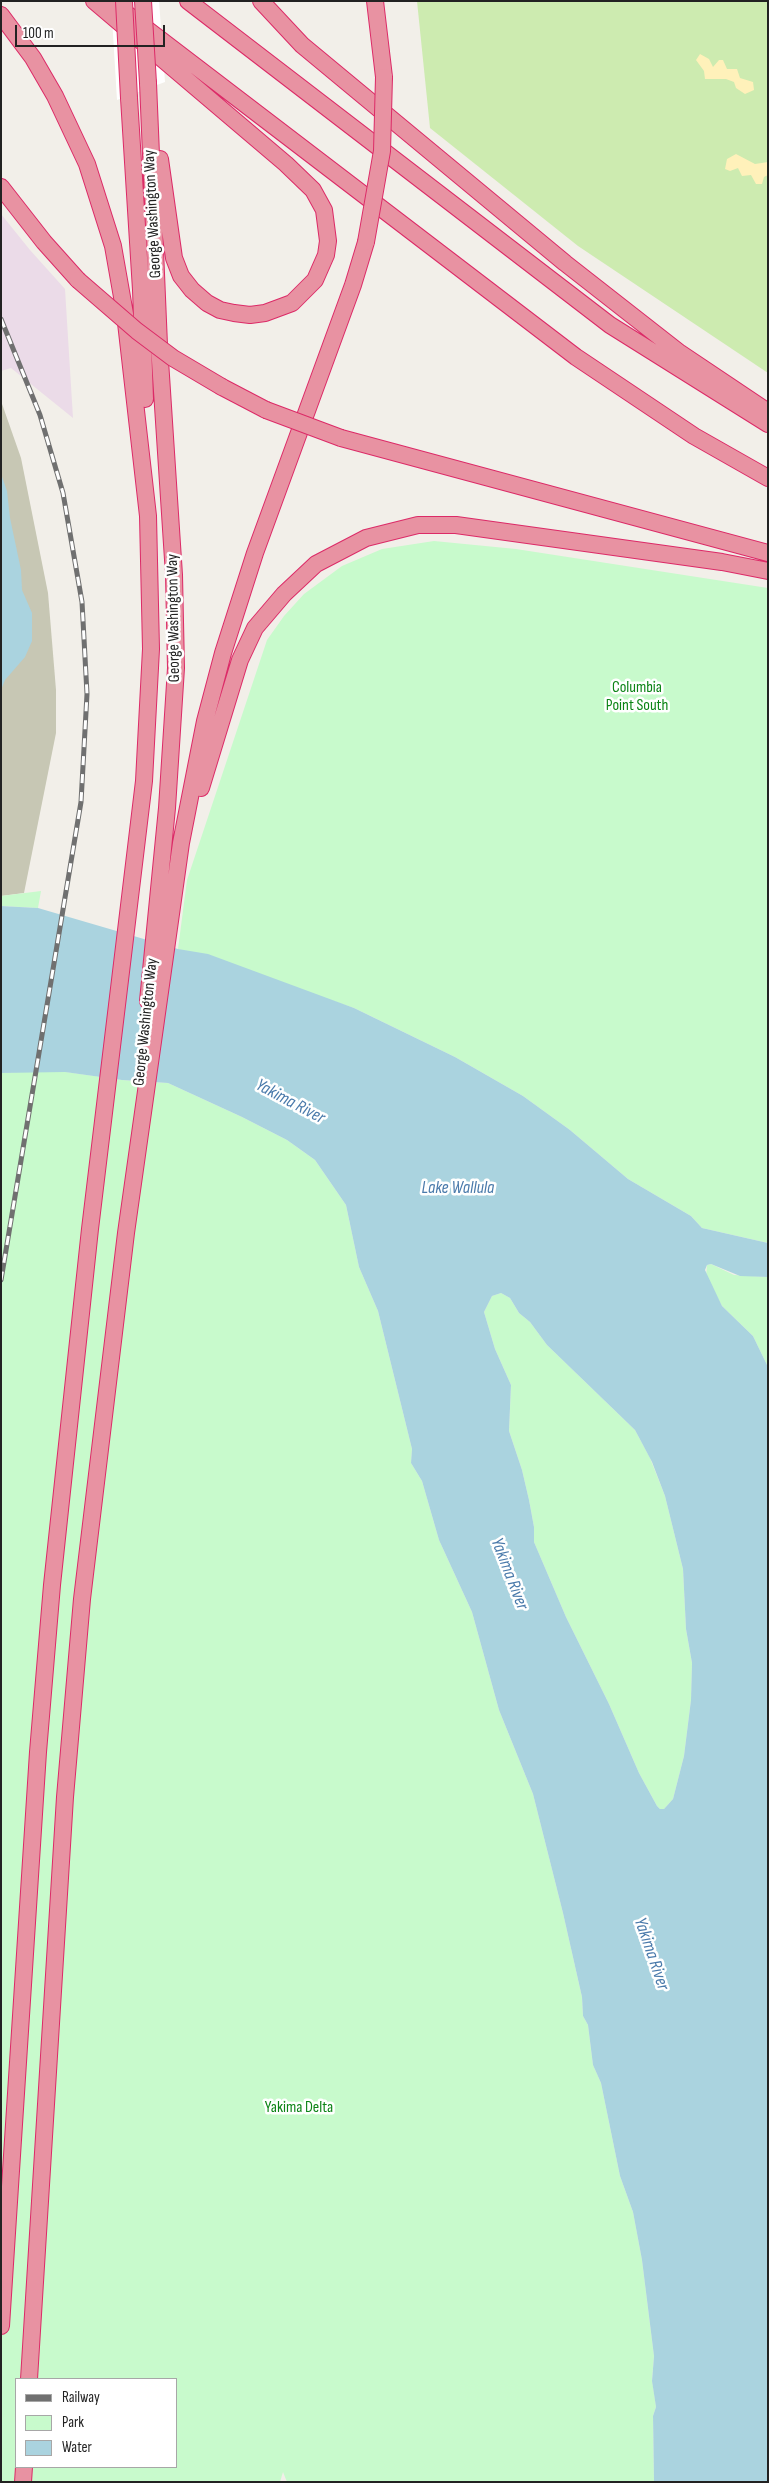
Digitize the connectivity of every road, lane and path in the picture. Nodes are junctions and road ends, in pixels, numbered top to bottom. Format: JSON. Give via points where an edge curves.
{"nodes":[{"id":1,"x":94,"y":1,"type":"edge"},
{"id":2,"x":110,"y":1,"type":"edge"},
{"id":3,"x":124,"y":1,"type":"edge"},
{"id":4,"x":143,"y":1,"type":"edge"},
{"id":5,"x":188,"y":1,"type":"edge"},
{"id":6,"x":261,"y":1,"type":"edge"},
{"id":7,"x":375,"y":1,"type":"edge"},
{"id":8,"x":1,"y":14,"type":"edge"},
{"id":9,"x":148,"y":82,"type":"junction"},
{"id":10,"x":1,"y":187,"type":"edge"},
{"id":11,"x":768,"y":412,"type":"edge"},
{"id":12,"x":768,"y":424,"type":"edge"},
{"id":13,"x":768,"y":478,"type":"edge"},
{"id":14,"x":148,"y":516,"type":"junction"},
{"id":15,"x":768,"y":553,"type":"edge"},
{"id":16,"x":768,"y":571,"type":"edge"},
{"id":17,"x":177,"y":872,"type":"junction"},
{"id":18,"x":167,"y":895,"type":"junction"},
{"id":19,"x":1,"y":2326,"type":"edge"},
{"id":20,"x":29,"y":2378,"type":"edge"},
{"id":21,"x":24,"y":2468,"type":"edge"},
{"id":22,"x":23,"y":2482,"type":"edge"}],
"edges":[{"from":1,"to":9,"type":"highway","via":[[313,190],[324,210],[327,224],[326,255],[315,280],[292,303],[250,315],[227,311],[207,303],[181,276],[173,249]]},
{"from":2,"to":13,"type":"highway","via":[[576,357],[694,436]]},
{"from":3,"to":14,"type":"highway","name":"George Washington Way","bridge":true,"via":[[142,290]]},
{"from":4,"to":9,"type":"highway","name":"George Washington Way","bridge":true},
{"from":5,"to":12,"type":"highway","via":[[602,319]]},
{"from":6,"to":11,"type":"highway","via":[[302,45],[565,263],[680,352]]},
{"from":7,"to":17,"type":"highway","bridge":true,"via":[[384,77],[382,152],[366,242],[255,553],[224,653],[201,740]]},
{"from":8,"to":14,"type":"highway","via":[[34,58],[55,96],[87,164],[102,206],[120,282]]},
{"from":9,"to":18,"type":"highway","name":"George Washington Way","via":[[159,345],[175,594],[176,668]]},
{"from":10,"to":15,"type":"highway","bridge":true,"via":[[38,236],[78,280],[137,332],[222,388],[266,410],[340,438]]},
{"from":14,"to":19,"type":"highway","via":[[151,649],[144,781],[90,1229],[38,1752]]},
{"from":16,"to":17,"type":"highway","via":[[456,525],[410,527],[350,545],[316,564],[272,606],[255,628],[240,660]]},
{"from":17,"to":18,"type":"highway"},
{"from":18,"to":20,"type":"highway","name":"George Washington Way","via":[[82,1599]]},
{"from":21,"to":22,"type":"highway"}]}
